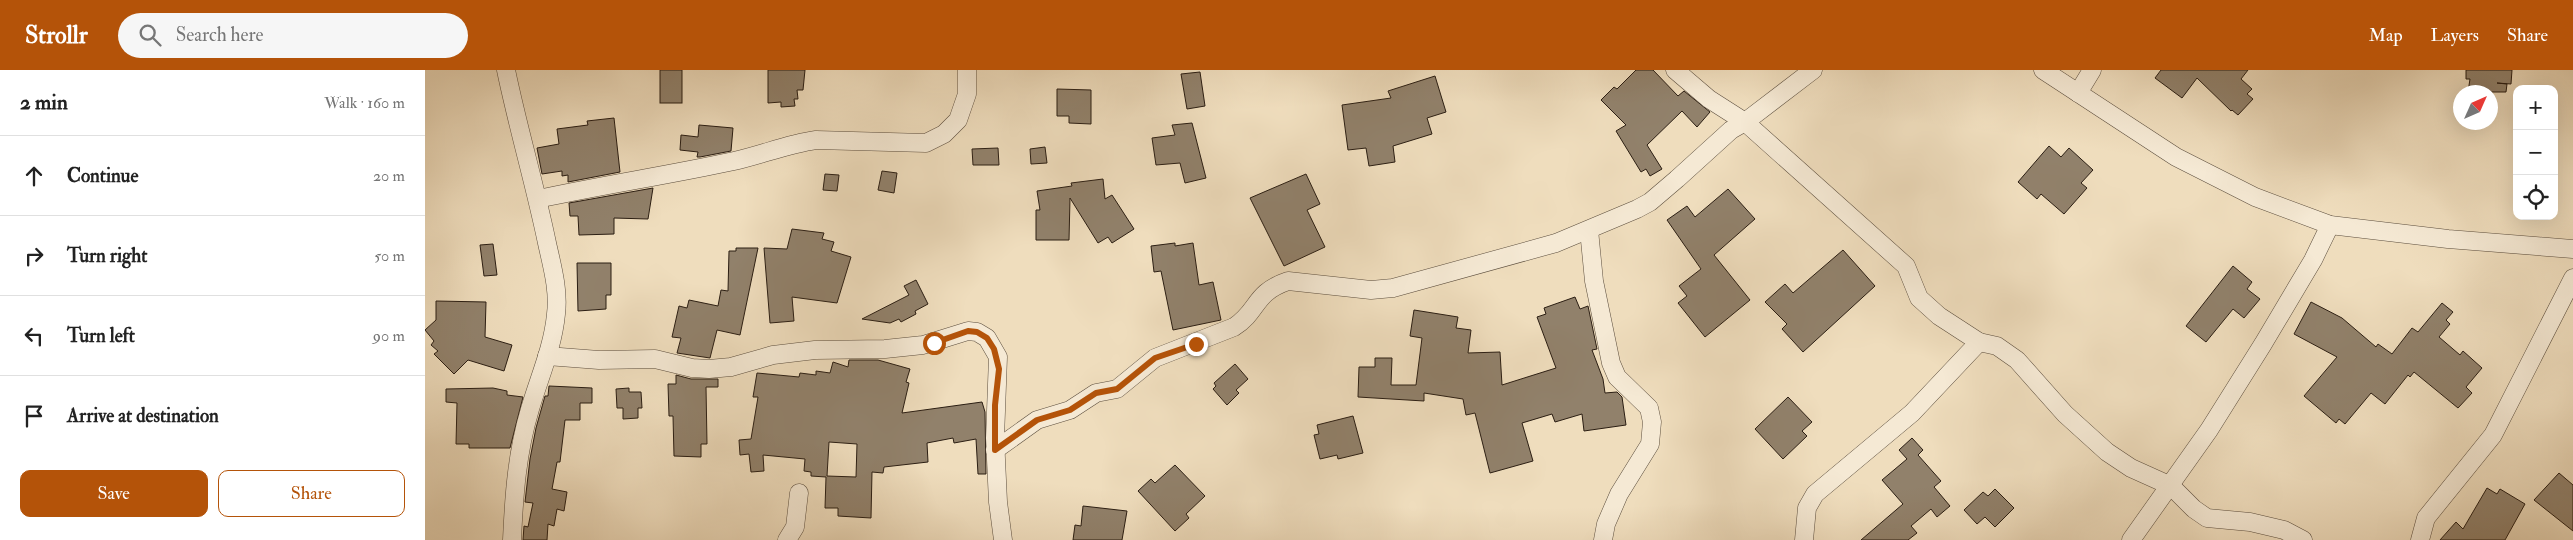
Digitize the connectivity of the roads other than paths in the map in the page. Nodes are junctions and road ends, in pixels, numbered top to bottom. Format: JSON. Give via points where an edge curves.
{"nodes":[{"id":1,"x":506,"y":70,"type":"edge"},
{"id":2,"x":967,"y":70,"type":"edge"},
{"id":3,"x":1675,"y":70,"type":"edge"},
{"id":4,"x":1813,"y":70,"type":"edge"},
{"id":5,"x":2043,"y":70,"type":"edge"},
{"id":6,"x":2092,"y":70,"type":"edge"},
{"id":7,"x":2078,"y":93,"type":"junction"},
{"id":8,"x":1745,"y":122,"type":"junction"},
{"id":9,"x":538,"y":199,"type":"junction"},
{"id":10,"x":2330,"y":226,"type":"junction"},
{"id":11,"x":1589,"y":230,"type":"junction"},
{"id":12,"x":2573,"y":249,"type":"edge"},
{"id":13,"x":2573,"y":278,"type":"edge"},
{"id":14,"x":1979,"y":342,"type":"junction"},
{"id":15,"x":547,"y":356,"type":"junction"},
{"id":16,"x":995,"y":450,"type":"junction"},
{"id":17,"x":2171,"y":486,"type":"junction"},
{"id":18,"x":799,"y":493,"type":"dead end"},
{"id":19,"x":512,"y":540,"type":"edge"},
{"id":20,"x":787,"y":540,"type":"edge"},
{"id":21,"x":1003,"y":540,"type":"edge"},
{"id":22,"x":1603,"y":540,"type":"edge"},
{"id":23,"x":1804,"y":540,"type":"edge"},
{"id":24,"x":2131,"y":540,"type":"edge"},
{"id":25,"x":2303,"y":540,"type":"edge"},
{"id":26,"x":2420,"y":540,"type":"edge"}],
"edges":[{"from":1,"to":9,"type":"street"},
{"from":2,"to":9,"type":"street","via":[[967,94],[958,120],[944,134],[926,142],[798,142],[735,161]]},
{"from":3,"to":8,"type":"street","via":[[1709,99]]},
{"from":4,"to":8,"type":"street"},
{"from":5,"to":7,"type":"street"},
{"from":6,"to":7,"type":"street"},
{"from":7,"to":10,"type":"street","via":[[2177,157],[2255,197]]},
{"from":8,"to":11,"type":"street","via":[[1731,130],[1650,202]]},
{"from":8,"to":14,"type":"street","via":[[1906,266],[1919,298],[1939,316]]},
{"from":9,"to":15,"type":"street","via":[[556,288],[557,313]]},
{"from":10,"to":12,"type":"street"},
{"from":10,"to":17,"type":"street","via":[[2263,344]]},
{"from":11,"to":16,"type":"street","via":[[1557,243],[1393,288],[1371,290],[1288,281],[1277,284],[1260,296],[1244,320],[1234,327],[1155,358],[1121,387],[1096,393],[1070,410],[1037,420]]},
{"from":11,"to":22,"type":"street","via":[[1594,281],[1611,363],[1617,377],[1649,408],[1652,422],[1650,444],[1619,494]]},
{"from":13,"to":26,"type":"street","via":[[2493,435],[2427,518]]},
{"from":14,"to":17,"type":"street","via":[[1997,346],[2017,360],[2065,414],[2107,452],[2131,468]]},
{"from":14,"to":23,"type":"street","via":[[1911,413],[1815,494],[1807,508]]},
{"from":15,"to":16,"type":"street","via":[[599,360],[655,359],[709,369],[815,350],[923,345],[968,331],[977,332],[987,338],[998,356]]},
{"from":15,"to":19,"type":"street","via":[[520,448]]},
{"from":16,"to":21,"type":"street"},
{"from":17,"to":24,"type":"street"},
{"from":17,"to":25,"type":"street","via":[[2194,509],[2211,520],[2250,522],[2284,530]]},
{"from":18,"to":20,"type":"street","via":[[795,527]]}]}
